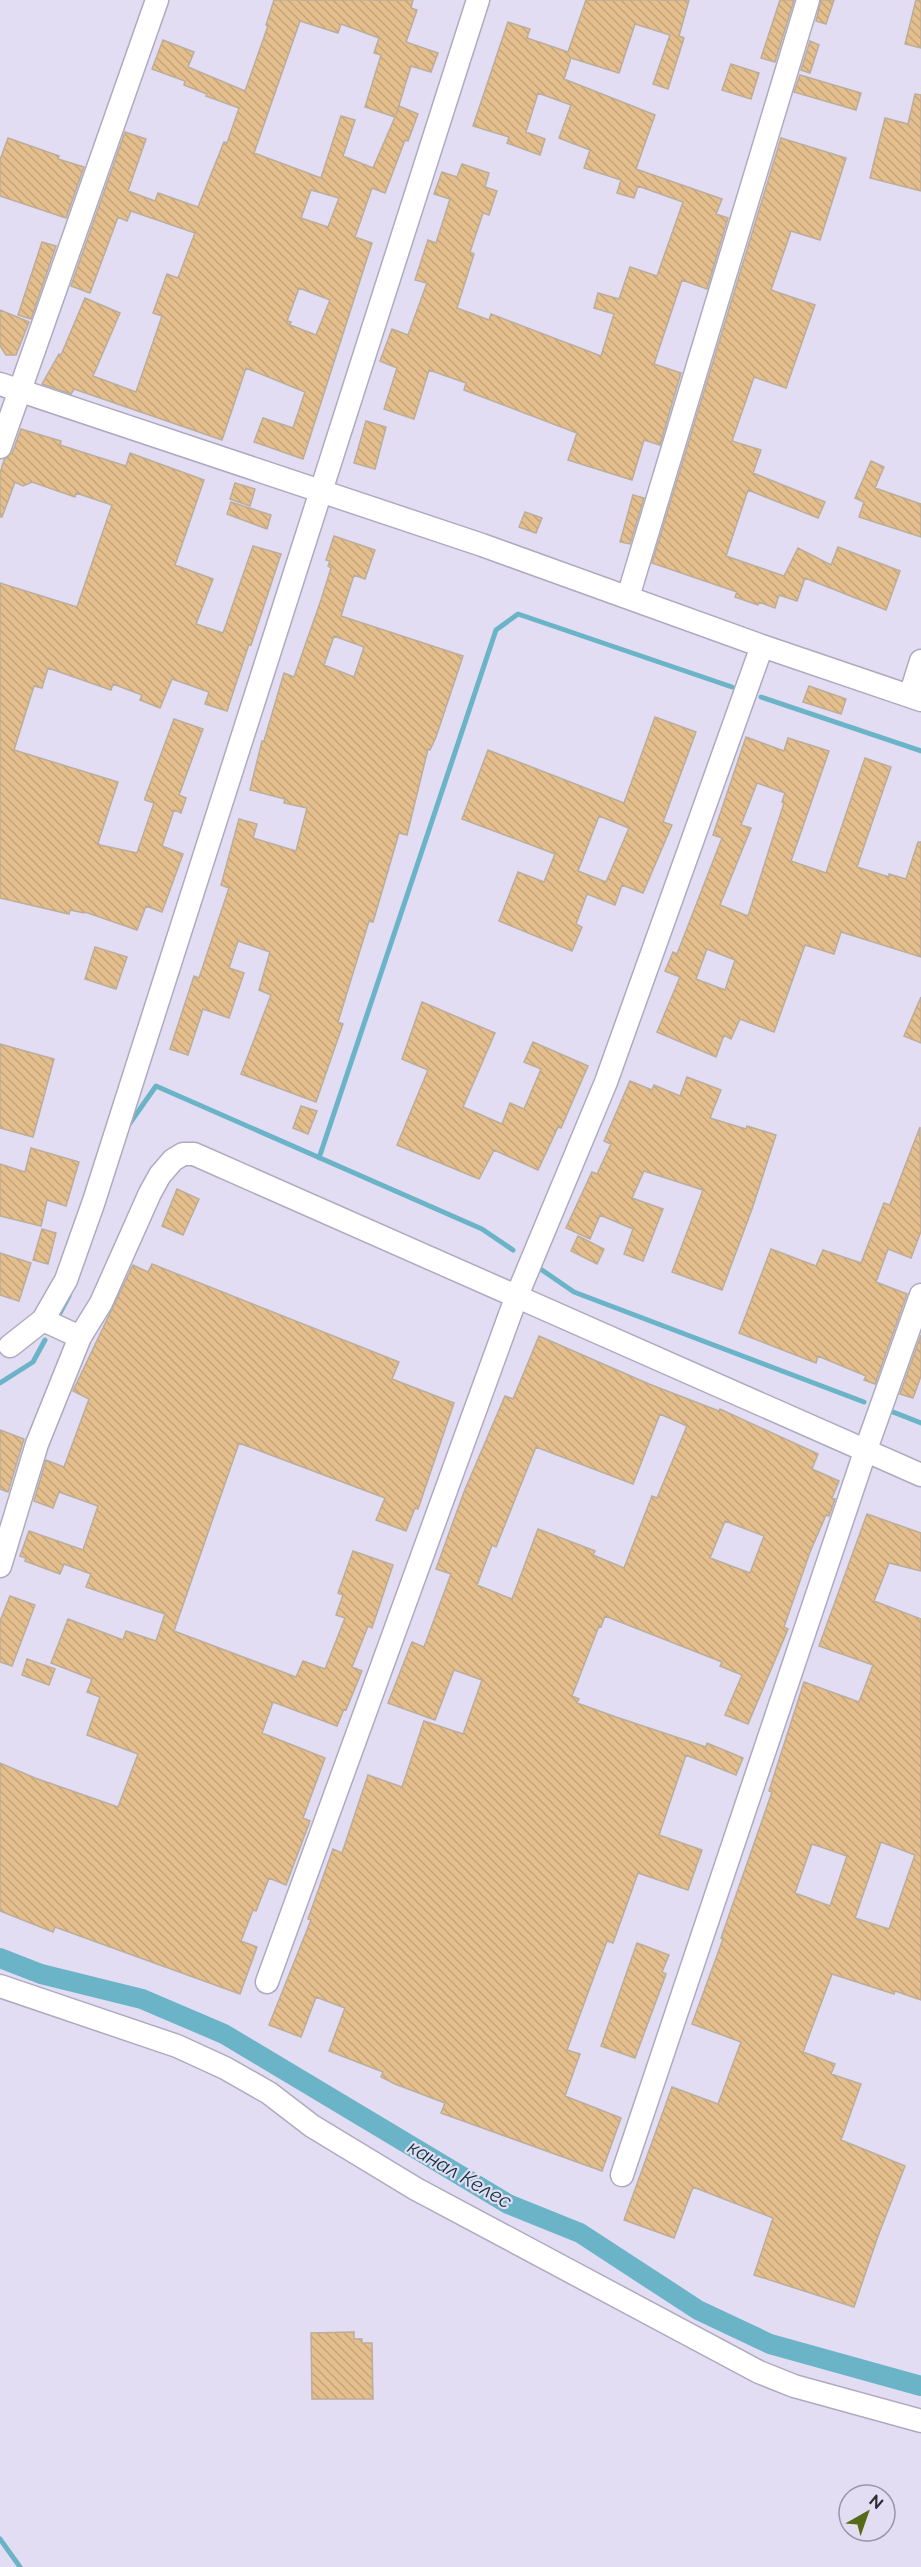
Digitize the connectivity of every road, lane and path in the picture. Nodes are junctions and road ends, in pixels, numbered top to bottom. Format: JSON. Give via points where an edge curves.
{"nodes":[{"id":1,"x":157,"y":0,"type":"edge"},
{"id":2,"x":478,"y":0,"type":"edge"},
{"id":3,"x":808,"y":0,"type":"edge"},
{"id":4,"x":10,"y":388,"type":"edge"},
{"id":5,"x":0,"y":447,"type":"edge"},
{"id":6,"x":320,"y":490,"type":"junction"},
{"id":7,"x":628,"y":597,"type":"junction"},
{"id":8,"x":762,"y":646,"type":"junction"},
{"id":9,"x":921,"y":661,"type":"edge"},
{"id":10,"x":916,"y":698,"type":"edge"},
{"id":11,"x":921,"y":1295,"type":"edge"},
{"id":12,"x":516,"y":1298,"type":"junction"},
{"id":13,"x":43,"y":1320,"type":"junction"},
{"id":14,"x":80,"y":1337,"type":"junction"},
{"id":15,"x":10,"y":1346,"type":"dead end"},
{"id":16,"x":865,"y":1452,"type":"junction"},
{"id":17,"x":921,"y":1475,"type":"edge"},
{"id":18,"x":0,"y":1566,"type":"edge"},
{"id":19,"x":267,"y":1982,"type":"dead end"},
{"id":20,"x":0,"y":1986,"type":"edge"},
{"id":21,"x":621,"y":2175,"type":"dead end"},
{"id":22,"x":921,"y":2421,"type":"edge"}],
"edges":[{"from":1,"to":4,"type":"street"},
{"from":2,"to":6,"type":"street"},
{"from":3,"to":7,"type":"street"},
{"from":4,"to":5,"type":"street"},
{"from":4,"to":6,"type":"street"},
{"from":6,"to":7,"type":"street"},
{"from":6,"to":13,"type":"street","via":[[94,1201],[66,1280]]},
{"from":7,"to":8,"type":"street"},
{"from":8,"to":10,"type":"street"},
{"from":8,"to":12,"type":"street","via":[[606,1082]]},
{"from":9,"to":10,"type":"street"},
{"from":11,"to":16,"type":"street"},
{"from":12,"to":14,"type":"street","via":[[194,1154],[183,1154],[173,1160],[150,1193],[101,1303]]},
{"from":12,"to":16,"type":"street"},
{"from":12,"to":19,"type":"street"},
{"from":13,"to":14,"type":"street"},
{"from":13,"to":15,"type":"street"},
{"from":14,"to":18,"type":"street","via":[[38,1444]]},
{"from":16,"to":17,"type":"street"},
{"from":16,"to":21,"type":"street"},
{"from":20,"to":22,"type":"street","via":[[177,2046],[225,2068],[416,2190],[759,2372]]}]}
